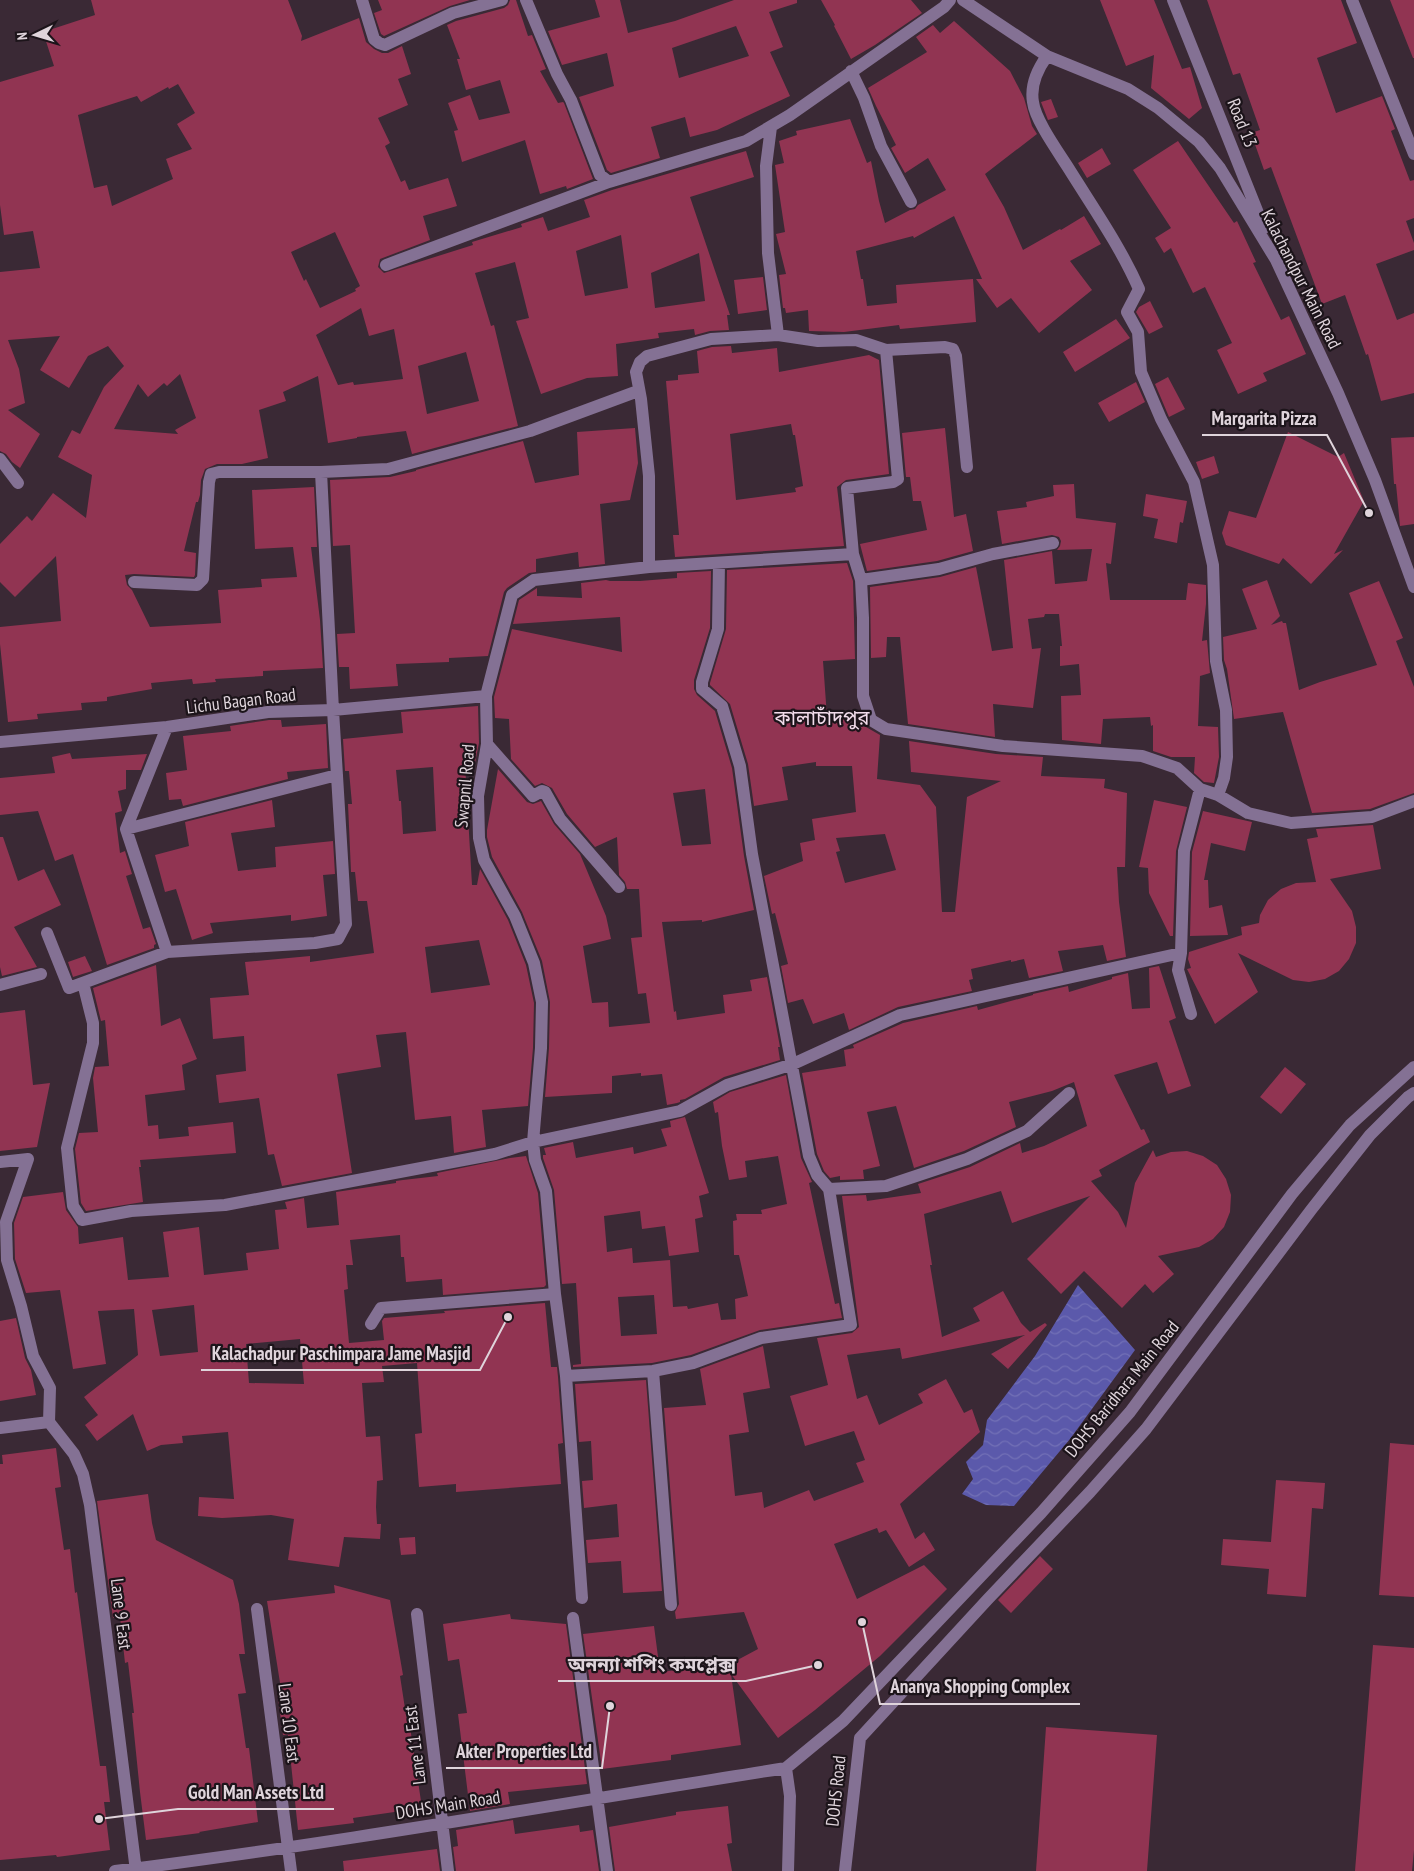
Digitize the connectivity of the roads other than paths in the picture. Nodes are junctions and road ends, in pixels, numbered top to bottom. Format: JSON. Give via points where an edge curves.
{"nodes":[{"id":1,"x":362,"y":0,"type":"edge"},
{"id":2,"x":502,"y":0,"type":"edge"},
{"id":3,"x":526,"y":0,"type":"edge"},
{"id":4,"x":950,"y":0,"type":"edge"},
{"id":5,"x":963,"y":0,"type":"edge"},
{"id":6,"x":1173,"y":0,"type":"edge"},
{"id":7,"x":1352,"y":0,"type":"edge"},
{"id":8,"x":1047,"y":56,"type":"junction"},
{"id":9,"x":852,"y":71,"type":"junction"},
{"id":10,"x":771,"y":127,"type":"junction"},
{"id":11,"x":1414,"y":154,"type":"edge"},
{"id":12,"x":609,"y":182,"type":"junction"},
{"id":13,"x":911,"y":202,"type":"dead end"},
{"id":14,"x":1276,"y":260,"type":"junction"},
{"id":15,"x":386,"y":265,"type":"dead end"},
{"id":16,"x":778,"y":335,"type":"junction"},
{"id":17,"x":886,"y":350,"type":"junction"},
{"id":18,"x":638,"y":391,"type":"junction"},
{"id":19,"x":0,"y":459,"type":"edge"},
{"id":20,"x":966,"y":467,"type":"dead end"},
{"id":21,"x":321,"y":472,"type":"junction"},
{"id":22,"x":18,"y":483,"type":"dead end"},
{"id":23,"x":1053,"y":543,"type":"dead end"},
{"id":24,"x":853,"y":554,"type":"junction"},
{"id":25,"x":720,"y":563,"type":"junction"},
{"id":26,"x":650,"y":566,"type":"junction"},
{"id":27,"x":861,"y":580,"type":"junction"},
{"id":28,"x":134,"y":582,"type":"dead end"},
{"id":29,"x":1414,"y":587,"type":"edge"},
{"id":30,"x":486,"y":696,"type":"junction"},
{"id":31,"x":333,"y":710,"type":"junction"},
{"id":32,"x":167,"y":727,"type":"junction"},
{"id":33,"x":0,"y":742,"type":"edge"},
{"id":34,"x":487,"y":744,"type":"junction"},
{"id":35,"x":337,"y":774,"type":"junction"},
{"id":36,"x":1200,"y":789,"type":"junction"},
{"id":37,"x":1218,"y":795,"type":"junction"},
{"id":38,"x":1414,"y":801,"type":"edge"},
{"id":39,"x":126,"y":829,"type":"junction"},
{"id":40,"x":619,"y":887,"type":"dead end"},
{"id":41,"x":47,"y":933,"type":"dead end"},
{"id":42,"x":167,"y":952,"type":"junction"},
{"id":43,"x":1182,"y":953,"type":"junction"},
{"id":44,"x":41,"y":974,"type":"dead end"},
{"id":45,"x":83,"y":983,"type":"junction"},
{"id":46,"x":0,"y":985,"type":"edge"},
{"id":47,"x":1191,"y":1014,"type":"dead end"},
{"id":48,"x":793,"y":1064,"type":"junction"},
{"id":49,"x":1414,"y":1067,"type":"edge"},
{"id":50,"x":1069,"y":1093,"type":"dead end"},
{"id":51,"x":1414,"y":1093,"type":"edge"},
{"id":52,"x":533,"y":1142,"type":"junction"},
{"id":53,"x":0,"y":1162,"type":"edge"},
{"id":54,"x":829,"y":1189,"type":"junction"},
{"id":55,"x":555,"y":1294,"type":"junction"},
{"id":56,"x":370,"y":1324,"type":"dead end"},
{"id":57,"x":653,"y":1371,"type":"junction"},
{"id":58,"x":566,"y":1376,"type":"junction"},
{"id":59,"x":49,"y":1422,"type":"junction"},
{"id":60,"x":0,"y":1428,"type":"edge"},
{"id":61,"x":582,"y":1598,"type":"dead end"},
{"id":62,"x":671,"y":1605,"type":"dead end"},
{"id":63,"x":257,"y":1609,"type":"dead end"},
{"id":64,"x":417,"y":1614,"type":"dead end"},
{"id":65,"x":573,"y":1618,"type":"dead end"},
{"id":66,"x":843,"y":1721,"type":"junction"},
{"id":67,"x":860,"y":1738,"type":"junction"},
{"id":68,"x":786,"y":1768,"type":"junction"},
{"id":69,"x":597,"y":1797,"type":"junction"},
{"id":70,"x":442,"y":1824,"type":"junction"},
{"id":71,"x":288,"y":1846,"type":"junction"},
{"id":72,"x":136,"y":1870,"type":"edge"},
{"id":73,"x":115,"y":1871,"type":"edge"},
{"id":74,"x":291,"y":1871,"type":"edge"},
{"id":75,"x":448,"y":1871,"type":"edge"},
{"id":76,"x":607,"y":1871,"type":"edge"},
{"id":77,"x":788,"y":1871,"type":"edge"},
{"id":78,"x":845,"y":1871,"type":"edge"}],
"edges":[{"from":1,"to":2,"type":"street","via":[[374,39],[385,45],[454,13]]},
{"from":3,"to":12,"type":"street","via":[[600,175]]},
{"from":4,"to":9,"type":"street"},
{"from":5,"to":8,"type":"street","name":"Kalachandpur Main Road"},
{"from":6,"to":14,"type":"street","name":"Road 13"},
{"from":7,"to":11,"type":"street"},
{"from":8,"to":14,"type":"street","name":"Kalachandpur Main Road","via":[[1128,90],[1158,108],[1199,142],[1225,176]]},
{"from":8,"to":37,"type":"street","via":[[1032,84],[1033,104],[1046,133],[1120,248],[1139,289],[1127,312],[1138,332],[1141,372],[1194,482],[1213,564],[1216,662],[1226,710],[1226,757]]},
{"from":9,"to":10,"type":"street"},
{"from":9,"to":13,"type":"street","via":[[881,146]]},
{"from":10,"to":12,"type":"street","via":[[746,141]]},
{"from":10,"to":16,"type":"street","via":[[766,166],[768,252]]},
{"from":12,"to":15,"type":"street"},
{"from":14,"to":29,"type":"street","name":"Kalachandpur Main Road","via":[[1338,394]]},
{"from":16,"to":17,"type":"street","via":[[818,341],[856,340]]},
{"from":16,"to":18,"type":"street","via":[[711,339],[647,356],[636,372]]},
{"from":17,"to":20,"type":"street","via":[[945,346],[953,350]]},
{"from":17,"to":24,"type":"street","via":[[898,479],[847,488]]},
{"from":18,"to":21,"type":"street","via":[[530,431],[388,469]]},
{"from":18,"to":26,"type":"street","via":[[649,476]]},
{"from":19,"to":22,"type":"street"},
{"from":21,"to":28,"type":"street","via":[[211,474],[203,579],[197,585],[187,586]]},
{"from":21,"to":31,"type":"street"},
{"from":23,"to":27,"type":"street","via":[[1001,552],[939,569]]},
{"from":24,"to":25,"type":"street","name":"Swapnil Road"},
{"from":24,"to":27,"type":"street"},
{"from":25,"to":26,"type":"street","name":"Swapnil Road"},
{"from":25,"to":48,"type":"street","via":[[718,629],[702,689],[722,706],[740,766],[752,854]]},
{"from":26,"to":30,"type":"street","name":"Swapnil Road","via":[[534,580],[512,595]]},
{"from":27,"to":36,"type":"street","via":[[863,696],[871,720],[886,728],[1003,746],[1142,756],[1178,768]]},
{"from":30,"to":31,"type":"street","name":"Lichu Bagan Road"},
{"from":30,"to":34,"type":"street","name":"Swapnil Road"},
{"from":31,"to":32,"type":"street","name":"Lichu Bagan Road","via":[[268,712]]},
{"from":31,"to":35,"type":"street"},
{"from":32,"to":33,"type":"street","name":"Lichu Bagan Road"},
{"from":32,"to":39,"type":"street"},
{"from":34,"to":40,"type":"street","via":[[533,796],[542,790],[545,792],[560,819]]},
{"from":34,"to":52,"type":"street","name":"Swapnil Road","via":[[478,796],[478,838],[484,860],[515,916],[534,963],[542,1002]]},
{"from":35,"to":39,"type":"street"},
{"from":35,"to":42,"type":"street","via":[[346,924],[338,939]]},
{"from":36,"to":37,"type":"street"},
{"from":36,"to":43,"type":"street","via":[[1184,851]]},
{"from":37,"to":38,"type":"street","via":[[1248,813],[1290,824],[1372,817]]},
{"from":39,"to":42,"type":"street"},
{"from":41,"to":45,"type":"street","via":[[69,988]]},
{"from":42,"to":45,"type":"street"},
{"from":43,"to":47,"type":"street","via":[[1178,970]]},
{"from":43,"to":48,"type":"street","via":[[900,1015]]},
{"from":44,"to":46,"type":"street"},
{"from":45,"to":52,"type":"street","via":[[93,1023],[93,1043],[67,1148],[73,1206],[82,1220],[131,1212],[225,1205],[495,1154]]},
{"from":48,"to":52,"type":"street","via":[[728,1085],[680,1111]]},
{"from":48,"to":54,"type":"street","via":[[809,1156],[817,1175]]},
{"from":49,"to":66,"type":"street","name":"DOHS Baridhara Main Road","via":[[1350,1125],[1303,1180],[1130,1412],[1041,1513]]},
{"from":50,"to":54,"type":"street","via":[[1027,1131],[967,1159],[886,1186]]},
{"from":51,"to":67,"type":"street","via":[[1364,1142],[1146,1429]]},
{"from":52,"to":55,"type":"street","name":"Swapnil Road","via":[[535,1160],[546,1191]]},
{"from":53,"to":59,"type":"street","via":[[28,1159],[6,1222],[8,1260],[33,1356],[50,1388]]},
{"from":54,"to":57,"type":"street","via":[[851,1326],[762,1338],[693,1363]]},
{"from":55,"to":56,"type":"street","via":[[381,1308]]},
{"from":55,"to":58,"type":"street","name":"Swapnil Road"},
{"from":57,"to":58,"type":"street"},
{"from":57,"to":62,"type":"street"},
{"from":58,"to":61,"type":"street","name":"Swapnil Road"},
{"from":59,"to":60,"type":"street"},
{"from":59,"to":72,"type":"street","name":"Lane 9 East","via":[[74,1454],[83,1474],[90,1505]]},
{"from":63,"to":71,"type":"street","name":"Lane 10 East"},
{"from":64,"to":70,"type":"street","name":"Lane 11 East"},
{"from":65,"to":69,"type":"street"},
{"from":66,"to":67,"type":"street","name":"DOHS Road"},
{"from":66,"to":68,"type":"street","name":"DOHS Baridhara Main Road"},
{"from":67,"to":78,"type":"street","name":"DOHS Road"},
{"from":68,"to":69,"type":"street","name":"DOHS Main Road"},
{"from":68,"to":77,"type":"street","via":[[790,1796]]},
{"from":69,"to":70,"type":"street","name":"DOHS Main Road"},
{"from":69,"to":76,"type":"street"},
{"from":70,"to":71,"type":"street","name":"DOHS Main Road"},
{"from":70,"to":75,"type":"street","name":"Lane 11 East"},
{"from":71,"to":72,"type":"street","name":"DOHS Main Road"},
{"from":71,"to":74,"type":"street","name":"Lane 10 East"},
{"from":72,"to":73,"type":"street","name":"DOHS Main Road"}]}
